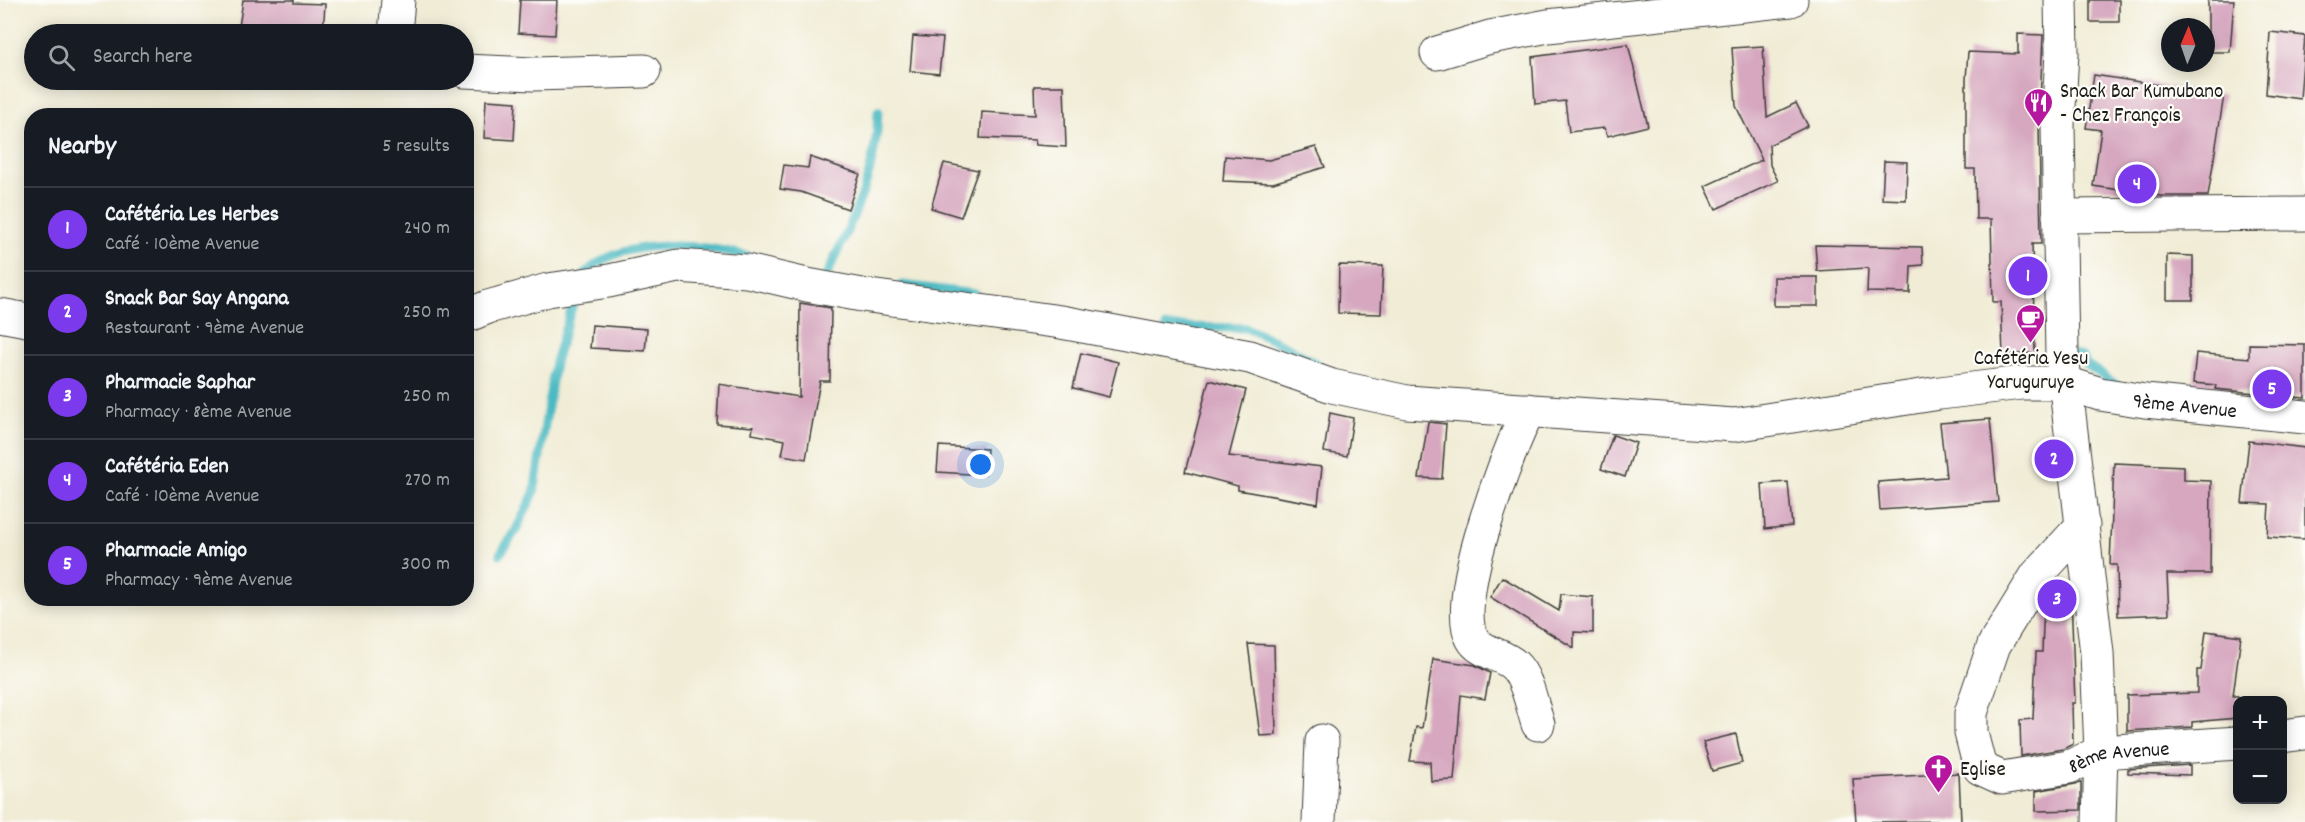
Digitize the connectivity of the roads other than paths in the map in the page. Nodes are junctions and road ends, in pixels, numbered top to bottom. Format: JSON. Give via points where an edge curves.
{"nodes":[{"id":1,"x":398,"y":0,"type":"edge"},
{"id":2,"x":1791,"y":0,"type":"edge"},
{"id":3,"x":2061,"y":0,"type":"edge"},
{"id":4,"x":396,"y":24,"type":"edge"},
{"id":5,"x":1437,"y":53,"type":"dead end"},
{"id":6,"x":474,"y":71,"type":"edge"},
{"id":7,"x":644,"y":71,"type":"dead end"},
{"id":8,"x":2305,"y":214,"type":"edge"},
{"id":9,"x":2070,"y":216,"type":"junction"},
{"id":10,"x":474,"y":313,"type":"edge"},
{"id":11,"x":0,"y":315,"type":"edge"},
{"id":12,"x":24,"y":320,"type":"edge"},
{"id":13,"x":2064,"y":367,"type":"junction"},
{"id":14,"x":1528,"y":410,"type":"junction"},
{"id":15,"x":2305,"y":417,"type":"edge"},
{"id":16,"x":2083,"y":525,"type":"junction"},
{"id":17,"x":1538,"y":724,"type":"dead end"},
{"id":18,"x":2305,"y":733,"type":"edge"},
{"id":19,"x":2287,"y":735,"type":"edge"},
{"id":20,"x":1322,"y":741,"type":"dead end"},
{"id":21,"x":2233,"y":742,"type":"edge"},
{"id":22,"x":2101,"y":752,"type":"junction"},
{"id":23,"x":1319,"y":822,"type":"edge"},
{"id":24,"x":2098,"y":822,"type":"edge"}],
"edges":[{"from":1,"to":4,"type":"street"},
{"from":2,"to":5,"type":"street","via":[[1548,26],[1490,37]]},
{"from":3,"to":9,"type":"street"},
{"from":6,"to":7,"type":"street"},
{"from":8,"to":9,"type":"street"},
{"from":9,"to":13,"type":"street"},
{"from":10,"to":14,"type":"street","name":"9ème Avenue","via":[[569,287],[678,266],[747,271],[818,287],[1062,322],[1250,357],[1369,396]]},
{"from":11,"to":12,"type":"street"},
{"from":13,"to":14,"type":"street","name":"9ème Avenue","via":[[2021,383],[1734,425]]},
{"from":13,"to":15,"type":"street","name":"9ème Avenue","via":[[2100,394]]},
{"from":13,"to":16,"type":"street"},
{"from":14,"to":17,"type":"street","via":[[1508,455],[1486,525],[1468,593],[1467,618],[1473,641],[1520,671]]},
{"from":16,"to":22,"type":"street","via":[[2097,653]]},
{"from":16,"to":22,"type":"street","name":"8ème Avenue","via":[[2037,575],[1994,645],[1974,704],[1971,733],[1980,768],[2002,778],[2069,768]]},
{"from":18,"to":19,"type":"street"},
{"from":20,"to":23,"type":"street"},
{"from":21,"to":22,"type":"street","name":"8ème Avenue"},
{"from":22,"to":24,"type":"street"}]}
